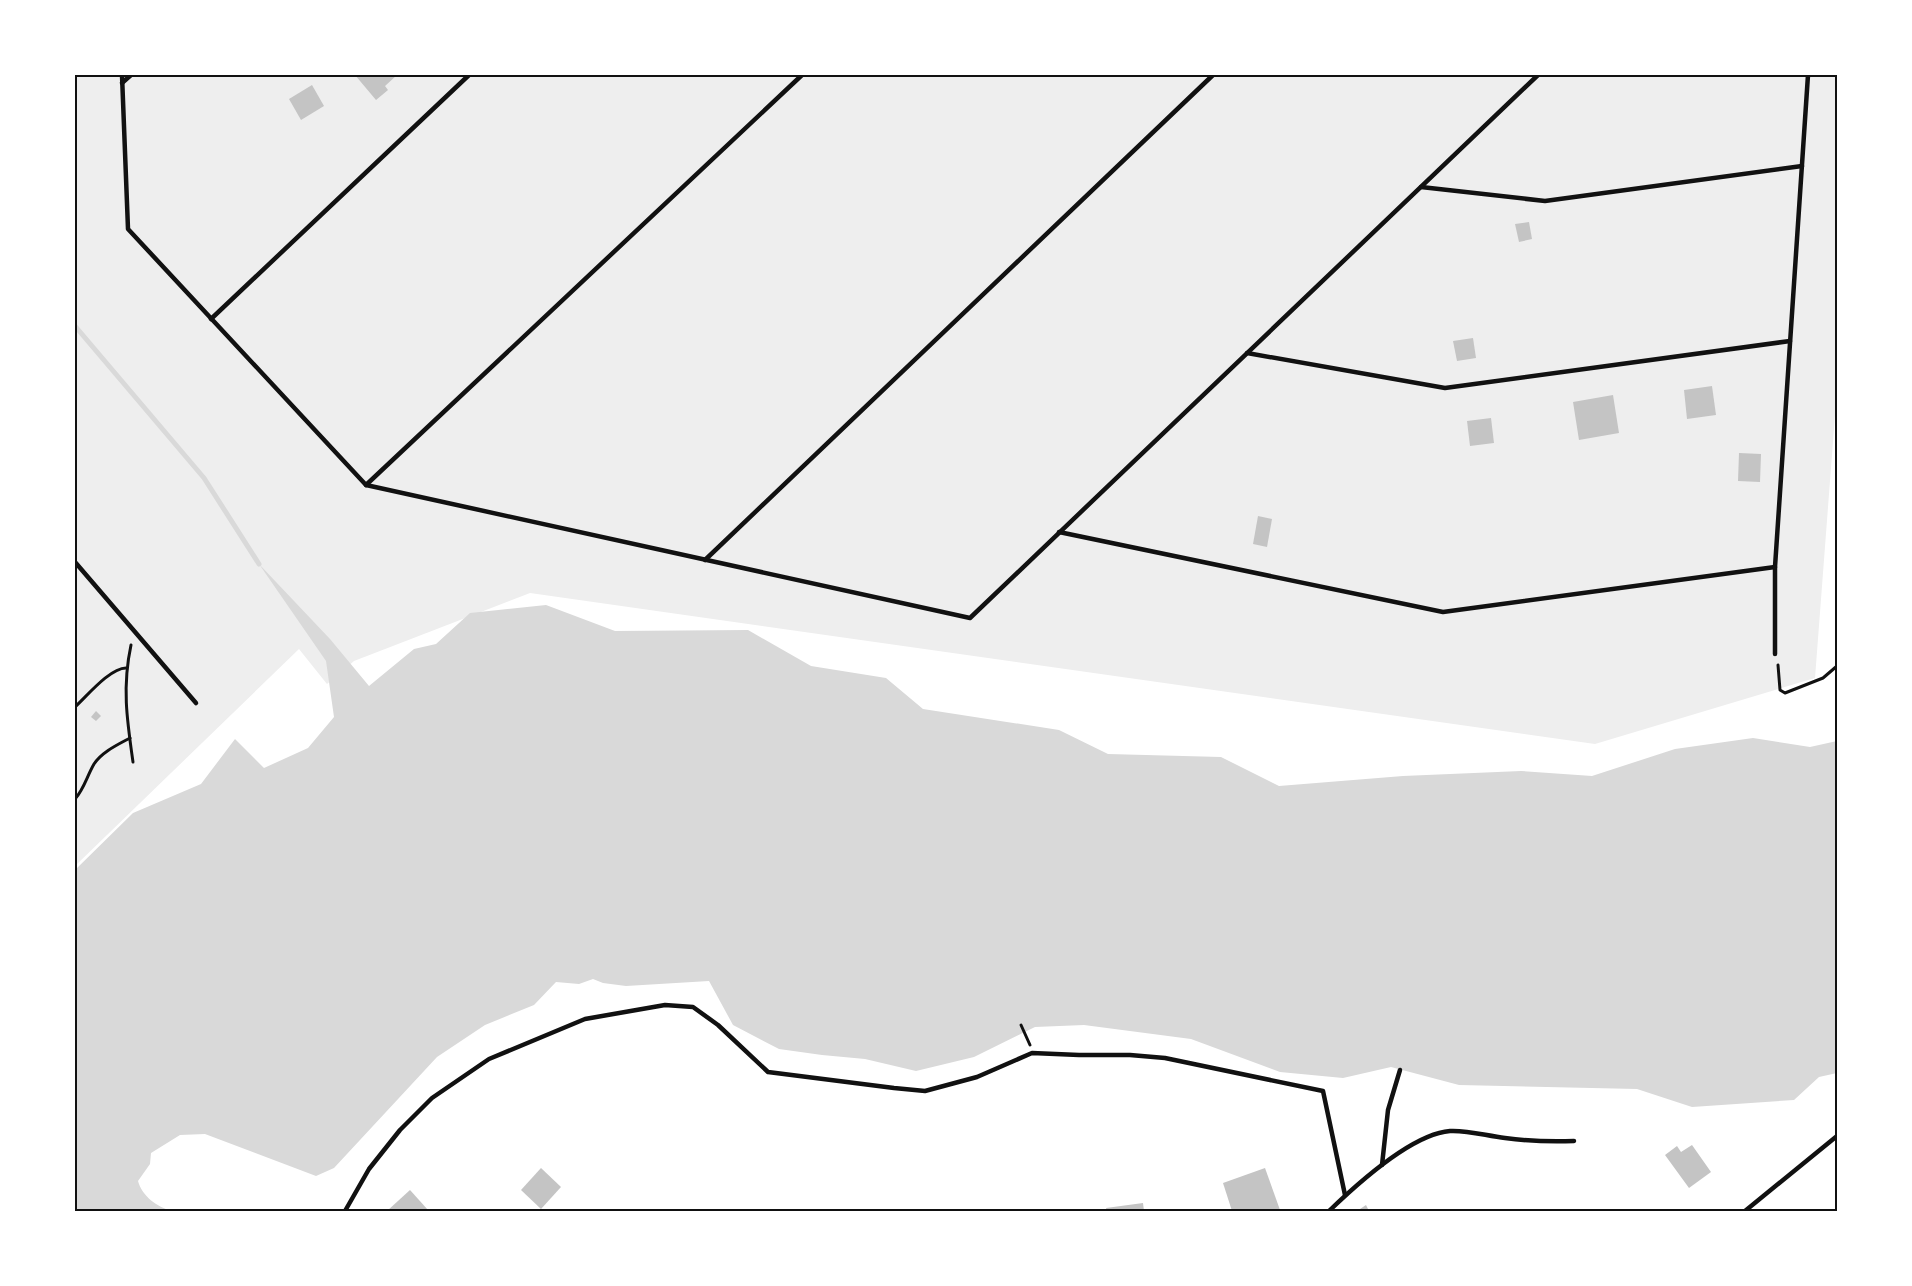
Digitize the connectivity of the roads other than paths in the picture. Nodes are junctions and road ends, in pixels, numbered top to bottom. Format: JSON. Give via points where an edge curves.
{"nodes":[{"id":1,"x":122,"y":75,"type":"edge"},
{"id":2,"x":130,"y":75,"type":"edge"},
{"id":3,"x":469,"y":75,"type":"edge"},
{"id":4,"x":802,"y":75,"type":"edge"},
{"id":5,"x":1213,"y":75,"type":"edge"},
{"id":6,"x":1538,"y":75,"type":"edge"},
{"id":7,"x":1808,"y":75,"type":"edge"},
{"id":8,"x":122,"y":83,"type":"junction"},
{"id":9,"x":1802,"y":166,"type":"junction"},
{"id":10,"x":1421,"y":187,"type":"junction"},
{"id":11,"x":212,"y":319,"type":"junction"},
{"id":12,"x":1790,"y":341,"type":"junction"},
{"id":13,"x":1247,"y":353,"type":"junction"},
{"id":14,"x":366,"y":485,"type":"junction"},
{"id":15,"x":1059,"y":532,"type":"junction"},
{"id":16,"x":705,"y":560,"type":"junction"},
{"id":17,"x":75,"y":562,"type":"edge"},
{"id":18,"x":1775,"y":567,"type":"junction"},
{"id":19,"x":1775,"y":654,"type":"road end"},
{"id":20,"x":196,"y":703,"type":"dead end"},
{"id":21,"x":1400,"y":1070,"type":"dead end"},
{"id":22,"x":1837,"y":1136,"type":"edge"},
{"id":23,"x":1574,"y":1141,"type":"dead end"},
{"id":24,"x":1382,"y":1165,"type":"junction"},
{"id":25,"x":1345,"y":1195,"type":"junction"},
{"id":26,"x":345,"y":1211,"type":"edge"},
{"id":27,"x":1329,"y":1211,"type":"edge"},
{"id":28,"x":1745,"y":1211,"type":"edge"}],
"edges":[{"from":1,"to":8,"type":"lane"},
{"from":2,"to":8,"type":"lane"},
{"from":3,"to":11,"type":"lane"},
{"from":4,"to":14,"type":"lane"},
{"from":5,"to":16,"type":"lane"},
{"from":6,"to":10,"type":"lane"},
{"from":7,"to":9,"type":"lane"},
{"from":8,"to":11,"type":"lane","via":[[128,229]]},
{"from":9,"to":10,"type":"lane","via":[[1545,201]]},
{"from":9,"to":12,"type":"lane"},
{"from":10,"to":13,"type":"lane"},
{"from":11,"to":14,"type":"lane"},
{"from":12,"to":13,"type":"lane","via":[[1445,388]]},
{"from":12,"to":18,"type":"lane"},
{"from":13,"to":15,"type":"lane"},
{"from":14,"to":16,"type":"lane"},
{"from":15,"to":16,"type":"lane","via":[[970,618]]},
{"from":15,"to":18,"type":"lane","via":[[1443,612]]},
{"from":17,"to":20,"type":"lane"},
{"from":18,"to":19,"type":"lane"},
{"from":21,"to":24,"type":"lane","via":[[1388,1110]]},
{"from":22,"to":28,"type":"lane"},
{"from":23,"to":24,"type":"lane","via":[[1545,1142],[1451,1131],[1428,1137]]},
{"from":24,"to":25,"type":"lane"},
{"from":25,"to":26,"type":"lane","via":[[1323,1091],[1130,1054],[1032,1053],[976,1077],[925,1091],[768,1072],[693,1007],[665,1005],[585,1019],[489,1059],[432,1098],[400,1130],[369,1168]]},
{"from":25,"to":27,"type":"lane"}]}
